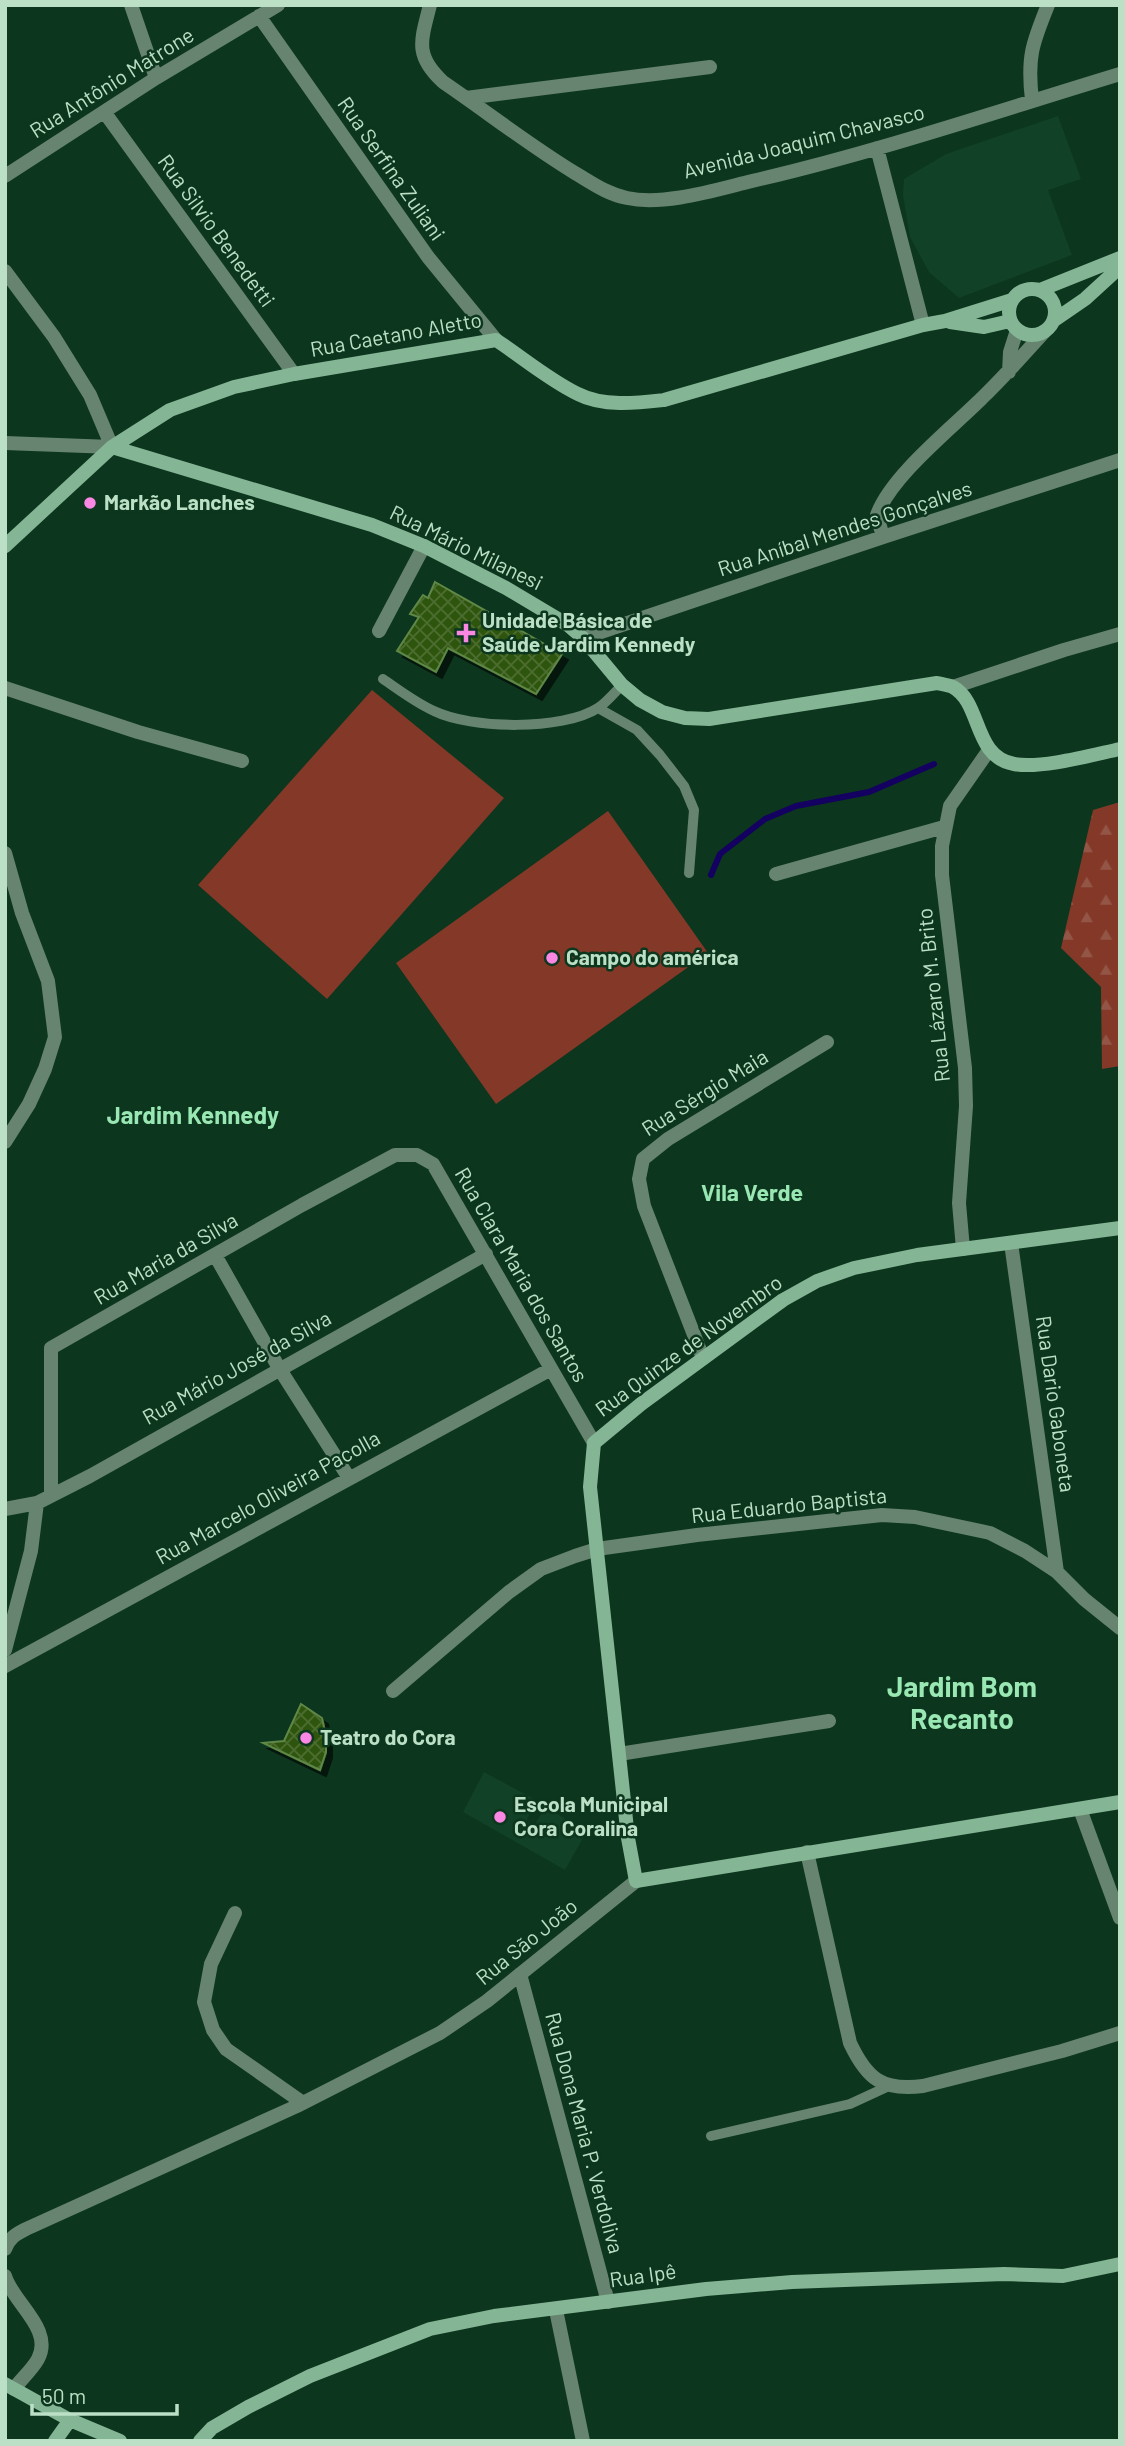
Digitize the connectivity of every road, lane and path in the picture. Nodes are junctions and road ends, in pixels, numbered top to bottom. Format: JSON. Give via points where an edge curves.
{"nodes":[{"id":1,"x":131,"y":5,"type":"edge"},
{"id":2,"x":278,"y":5,"type":"edge"},
{"id":3,"x":429,"y":5,"type":"edge"},
{"id":4,"x":1048,"y":5,"type":"edge"},
{"id":5,"x":259,"y":16,"type":"junction"},
{"id":6,"x":710,"y":67,"type":"dead end"},
{"id":7,"x":1120,"y":74,"type":"edge"},
{"id":8,"x":156,"y":78,"type":"junction"},
{"id":9,"x":466,"y":98,"type":"junction"},
{"id":10,"x":1032,"y":100,"type":"junction"},
{"id":11,"x":105,"y":113,"type":"junction"},
{"id":12,"x":877,"y":148,"type":"junction"},
{"id":13,"x":5,"y":176,"type":"edge"},
{"id":14,"x":1120,"y":258,"type":"edge"},
{"id":15,"x":1120,"y":267,"type":"edge"},
{"id":16,"x":5,"y":271,"type":"edge"},
{"id":17,"x":1040,"y":290,"type":"junction"},
{"id":18,"x":1012,"y":300,"type":"junction"},
{"id":19,"x":945,"y":321,"type":"junction"},
{"id":20,"x":923,"y":325,"type":"junction"},
{"id":21,"x":1014,"y":326,"type":"junction"},
{"id":22,"x":1049,"y":326,"type":"junction"},
{"id":23,"x":496,"y":340,"type":"junction"},
{"id":24,"x":1009,"y":372,"type":"junction"},
{"id":25,"x":294,"y":374,"type":"junction"},
{"id":26,"x":5,"y":443,"type":"edge"},
{"id":27,"x":112,"y":447,"type":"junction"},
{"id":28,"x":1120,"y":460,"type":"edge"},
{"id":29,"x":883,"y":537,"type":"junction"},
{"id":30,"x":5,"y":546,"type":"edge"},
{"id":31,"x":425,"y":546,"type":"junction"},
{"id":32,"x":379,"y":631,"type":"dead end"},
{"id":33,"x":1120,"y":635,"type":"edge"},
{"id":34,"x":583,"y":638,"type":"junction"},
{"id":35,"x":383,"y":679,"type":"dead end"},
{"id":36,"x":622,"y":685,"type":"junction"},
{"id":37,"x":953,"y":687,"type":"junction"},
{"id":38,"x":5,"y":688,"type":"edge"},
{"id":39,"x":598,"y":708,"type":"junction"},
{"id":40,"x":1120,"y":749,"type":"edge"},
{"id":41,"x":989,"y":750,"type":"junction"},
{"id":42,"x":242,"y":761,"type":"dead end"},
{"id":43,"x":944,"y":827,"type":"junction"},
{"id":44,"x":5,"y":853,"type":"edge"},
{"id":45,"x":689,"y":873,"type":"dead end"},
{"id":46,"x":776,"y":874,"type":"dead end"},
{"id":47,"x":827,"y":1042,"type":"dead end"},
{"id":48,"x":5,"y":1142,"type":"edge"},
{"id":49,"x":433,"y":1164,"type":"joint"},
{"id":50,"x":1120,"y":1228,"type":"edge"},
{"id":51,"x":1011,"y":1243,"type":"junction"},
{"id":52,"x":963,"y":1249,"type":"junction"},
{"id":53,"x":486,"y":1254,"type":"junction"},
{"id":54,"x":215,"y":1255,"type":"junction"},
{"id":55,"x":703,"y":1358,"type":"junction"},
{"id":56,"x":279,"y":1368,"type":"junction"},
{"id":57,"x":551,"y":1369,"type":"junction"},
{"id":58,"x":594,"y":1443,"type":"junction"},
{"id":59,"x":349,"y":1478,"type":"junction"},
{"id":60,"x":51,"y":1496,"type":"junction"},
{"id":61,"x":37,"y":1503,"type":"junction"},
{"id":62,"x":5,"y":1509,"type":"edge"},
{"id":63,"x":597,"y":1549,"type":"junction"},
{"id":64,"x":1057,"y":1572,"type":"junction"},
{"id":65,"x":1120,"y":1628,"type":"edge"},
{"id":66,"x":5,"y":1650,"type":"edge"},
{"id":67,"x":5,"y":1666,"type":"edge"},
{"id":68,"x":393,"y":1691,"type":"dead end"},
{"id":69,"x":830,"y":1721,"type":"dead end"},
{"id":70,"x":619,"y":1754,"type":"junction"},
{"id":71,"x":1120,"y":1802,"type":"edge"},
{"id":72,"x":1080,"y":1809,"type":"junction"},
{"id":73,"x":807,"y":1852,"type":"junction"},
{"id":74,"x":636,"y":1881,"type":"junction"},
{"id":75,"x":235,"y":1913,"type":"dead end"},
{"id":76,"x":1120,"y":1918,"type":"edge"},
{"id":77,"x":520,"y":1974,"type":"junction"},
{"id":78,"x":1120,"y":2033,"type":"edge"},
{"id":79,"x":889,"y":2086,"type":"junction"},
{"id":80,"x":303,"y":2103,"type":"junction"},
{"id":81,"x":711,"y":2136,"type":"dead end"},
{"id":82,"x":5,"y":2249,"type":"edge"},
{"id":83,"x":1120,"y":2264,"type":"edge"},
{"id":84,"x":5,"y":2276,"type":"edge"},
{"id":85,"x":608,"y":2302,"type":"junction"},
{"id":86,"x":556,"y":2310,"type":"junction"},
{"id":87,"x":9,"y":2386,"type":"edge"},
{"id":88,"x":70,"y":2420,"type":"junction"},
{"id":89,"x":55,"y":2441,"type":"edge"},
{"id":90,"x":120,"y":2441,"type":"edge"},
{"id":91,"x":200,"y":2441,"type":"edge"},
{"id":92,"x":583,"y":2441,"type":"edge"}],
"edges":[{"from":1,"to":8,"type":"street"},
{"from":2,"to":5,"type":"street","name":"Rua Antônio Matrone"},
{"from":3,"to":9,"type":"street","name":"Avenida Joaquim Chavasco","via":[[422,56],[429,69]]},
{"from":4,"to":10,"type":"street","via":[[1033,41],[1028,70]]},
{"from":5,"to":8,"type":"street","name":"Rua Antônio Matrone"},
{"from":5,"to":23,"type":"street","name":"Rua Serfina Zuliani","via":[[428,257]]},
{"from":6,"to":9,"type":"street"},
{"from":7,"to":10,"type":"street","name":"Avenida Joaquim Chavasco"},
{"from":8,"to":11,"type":"street","name":"Rua Antônio Matrone"},
{"from":9,"to":12,"type":"street","name":"Avenida Joaquim Chavasco","via":[[605,191],[650,201],[713,191]]},
{"from":10,"to":12,"type":"street","name":"Avenida Joaquim Chavasco"},
{"from":11,"to":13,"type":"street","name":"Rua Antônio Matrone"},
{"from":11,"to":25,"type":"street","name":"Rua Silvio Benedetti"},
{"from":12,"to":20,"type":"street"},
{"from":14,"to":17,"type":"street"},
{"from":15,"to":22,"type":"street"},
{"from":16,"to":27,"type":"street","via":[[90,395]]},
{"from":17,"to":18,"type":"street","via":[[1020,292]]},
{"from":17,"to":22,"type":"street","via":[[1055,309]]},
{"from":18,"to":19,"type":"street","name":"Rua Caetano Aletto"},
{"from":18,"to":21,"type":"street","via":[[1008,310]]},
{"from":19,"to":20,"type":"street","name":"Rua Caetano Aletto"},
{"from":19,"to":21,"type":"street","name":"Rua Caetano Aletto"},
{"from":20,"to":23,"type":"street","name":"Rua Caetano Aletto","via":[[664,400],[635,404],[580,396]]},
{"from":21,"to":22,"type":"street","via":[[1036,335]]},
{"from":21,"to":24,"type":"street"},
{"from":22,"to":24,"type":"street"},
{"from":23,"to":25,"type":"street","name":"Rua Caetano Aletto"},
{"from":24,"to":29,"type":"street","via":[[945,432],[886,498],[877,515]]},
{"from":25,"to":27,"type":"street","name":"Rua Caetano Aletto","via":[[234,387],[170,410]]},
{"from":26,"to":27,"type":"street","name":"Rua Mário Milanesi"},
{"from":27,"to":30,"type":"street","name":"Rua Caetano Aletto"},
{"from":27,"to":31,"type":"street","name":"Rua Mário Milanesi","via":[[372,525]]},
{"from":28,"to":29,"type":"street","name":"Rua Aníbal Mendes Gonçalves"},
{"from":29,"to":34,"type":"street","name":"Rua Aníbal Mendes Gonçalves"},
{"from":31,"to":32,"type":"street"},
{"from":31,"to":34,"type":"street","name":"Rua Mário Milanesi","via":[[549,612]]},
{"from":33,"to":37,"type":"street","name":"Rua Mário Milanesi"},
{"from":34,"to":36,"type":"street","name":"Rua Mário Milanesi"},
{"from":35,"to":39,"type":"lane","via":[[434,712],[467,722],[516,726],[562,721]]},
{"from":36,"to":37,"type":"street","name":"Rua Mário Milanesi","via":[[662,712],[709,719],[937,683]]},
{"from":36,"to":39,"type":"lane"},
{"from":37,"to":41,"type":"street","via":[[965,700]]},
{"from":38,"to":42,"type":"street"},
{"from":39,"to":45,"type":"lane","via":[[637,730],[684,786],[694,810]]},
{"from":40,"to":41,"type":"street","via":[[1026,764],[1013,764]]},
{"from":41,"to":43,"type":"street","name":"Rua Lázaro M. Brito","via":[[950,806]]},
{"from":43,"to":46,"type":"street"},
{"from":43,"to":52,"type":"street","name":"Rua Lázaro M. Brito","via":[[942,875],[965,1068],[959,1203]]},
{"from":44,"to":48,"type":"street","via":[[48,981],[55,1037],[29,1104]]},
{"from":47,"to":55,"type":"street","name":"Rua Sérgio Maia","via":[[643,1159],[639,1179],[644,1206]]},
{"from":49,"to":53,"type":"street","name":"Rua Clara Maria dos Santos"},
{"from":49,"to":54,"type":"street","name":"Rua Maria da Silva","via":[[417,1155],[395,1155]]},
{"from":50,"to":51,"type":"street","name":"Rua Quinze de Novembro"},
{"from":51,"to":52,"type":"street","name":"Rua Quinze de Novembro"},
{"from":51,"to":64,"type":"street","name":"Rua Dario Gaboneta"},
{"from":52,"to":55,"type":"street","name":"Rua Quinze de Novembro","via":[[854,1268],[817,1281]]},
{"from":53,"to":56,"type":"street","name":"Rua Mário José da Silva"},
{"from":53,"to":57,"type":"street","name":"Rua Clara Maria dos Santos"},
{"from":54,"to":56,"type":"street"},
{"from":54,"to":60,"type":"street","name":"Rua Maria da Silva","via":[[51,1348]]},
{"from":55,"to":58,"type":"street","name":"Rua Quinze de Novembro"},
{"from":56,"to":59,"type":"street"},
{"from":56,"to":60,"type":"street","name":"Rua Mário José da Silva"},
{"from":57,"to":58,"type":"street","name":"Rua Clara Maria dos Santos"},
{"from":57,"to":59,"type":"street","name":"Rua Marcelo Oliveira Pacolla"},
{"from":58,"to":63,"type":"street","name":"Rua Quinze de Novembro","via":[[590,1487]]},
{"from":59,"to":67,"type":"street","name":"Rua Marcelo Oliveira Pacolla"},
{"from":60,"to":61,"type":"street","name":"Rua Mário José da Silva"},
{"from":61,"to":62,"type":"street","name":"Rua Mário José da Silva"},
{"from":61,"to":66,"type":"street","via":[[31,1551]]},
{"from":63,"to":64,"type":"street","name":"Rua Eduardo Baptista","via":[[883,1515],[990,1533]]},
{"from":63,"to":68,"type":"street","name":"Rua Eduardo Baptista","via":[[541,1569]]},
{"from":63,"to":70,"type":"street","name":"Rua Quinze de Novembro"},
{"from":64,"to":65,"type":"street","name":"Rua Eduardo Baptista"},
{"from":69,"to":70,"type":"street"},
{"from":70,"to":74,"type":"street","name":"Rua Quinze de Novembro"},
{"from":71,"to":72,"type":"street","name":"Rua São João"},
{"from":72,"to":73,"type":"street","name":"Rua São João"},
{"from":72,"to":76,"type":"street"},
{"from":73,"to":74,"type":"street","name":"Rua São João"},
{"from":73,"to":79,"type":"street","via":[[850,2043],[860,2064]]},
{"from":74,"to":77,"type":"street","name":"Rua São João"},
{"from":75,"to":80,"type":"street","via":[[211,1964],[204,2002],[213,2030],[226,2049]]},
{"from":77,"to":80,"type":"street","name":"Rua São João","via":[[440,2034]]},
{"from":77,"to":85,"type":"street","name":"Rua Dona Maria P. Verdoliva"},
{"from":78,"to":79,"type":"street","via":[[923,2086]]},
{"from":79,"to":81,"type":"lane","via":[[850,2104]]},
{"from":80,"to":82,"type":"street","name":"Rua São João","via":[[26,2229]]},
{"from":83,"to":85,"type":"street","name":"Rua Ipê","via":[[1063,2276],[792,2282]]},
{"from":84,"to":87,"type":"street","via":[[42,2337],[37,2359]]},
{"from":85,"to":86,"type":"street","name":"Rua Ipê"},
{"from":86,"to":91,"type":"street","name":"Rua Ipê","via":[[430,2329],[310,2376],[212,2428]]},
{"from":86,"to":92,"type":"street"},
{"from":87,"to":88,"type":"street"},
{"from":88,"to":89,"type":"street"},
{"from":88,"to":90,"type":"street"}]}
